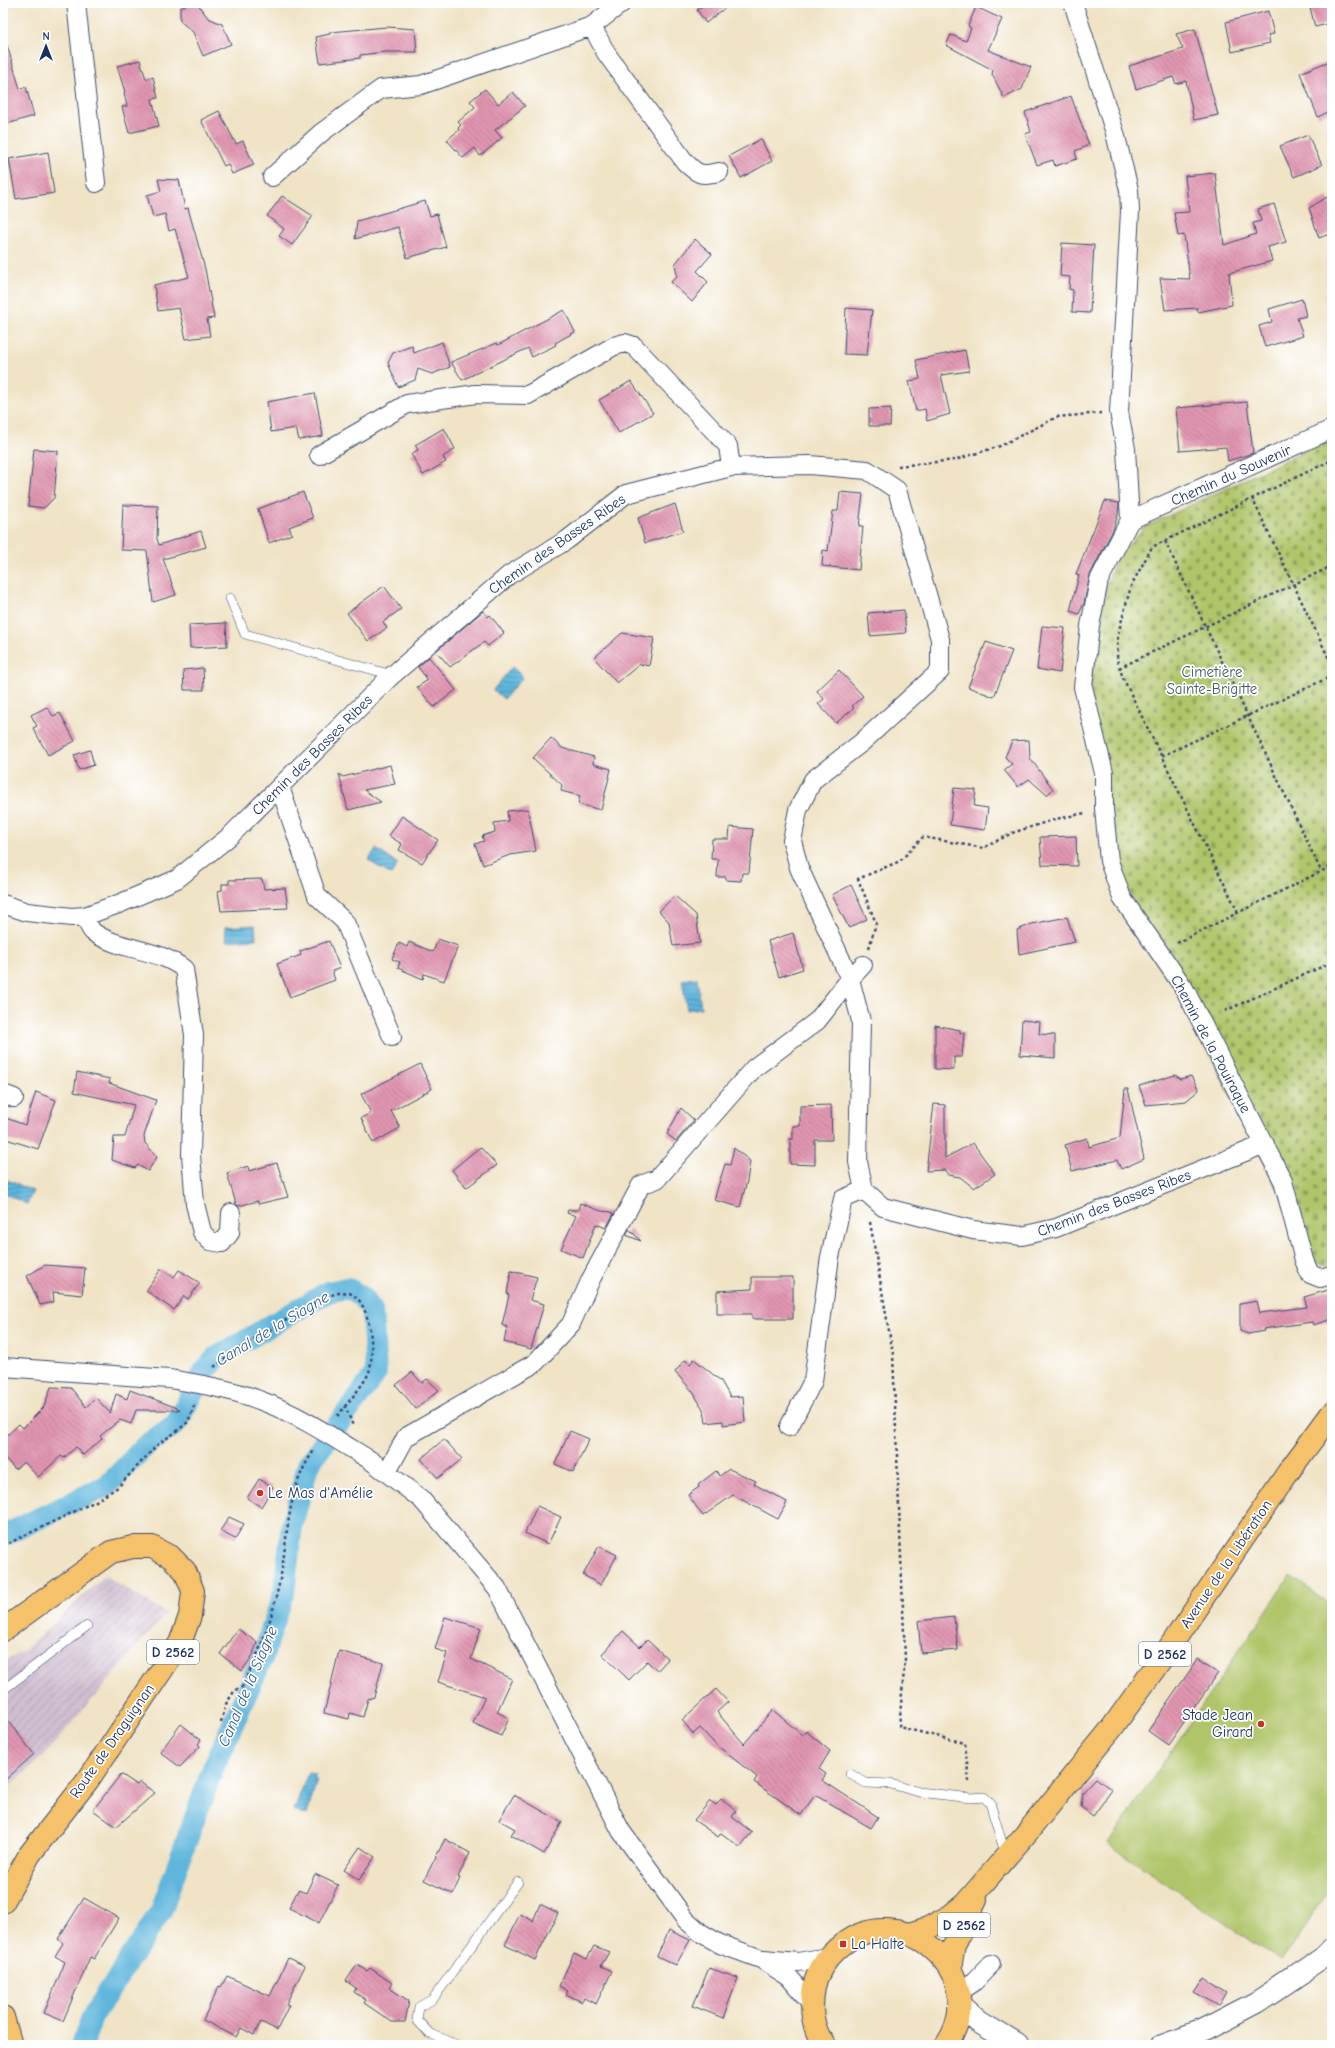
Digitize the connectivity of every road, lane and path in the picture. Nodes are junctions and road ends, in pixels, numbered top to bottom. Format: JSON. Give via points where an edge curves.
{"nodes":[{"id":1,"x":76,"y":3,"type":"edge"},
{"id":2,"x":622,"y":3,"type":"edge"},
{"id":3,"x":1073,"y":3,"type":"edge"},
{"id":4,"x":592,"y":26,"type":"junction"},
{"id":5,"x":719,"y":172,"type":"dead end"},
{"id":6,"x":272,"y":177,"type":"dead end"},
{"id":7,"x":96,"y":183,"type":"dead end"},
{"id":8,"x":1119,"y":412,"type":"junction"},
{"id":9,"x":1332,"y":429,"type":"edge"},
{"id":10,"x":320,"y":455,"type":"dead end"},
{"id":11,"x":1332,"y":460,"type":"edge"},
{"id":12,"x":731,"y":467,"type":"junction"},
{"id":13,"x":868,"y":470,"type":"junction"},
{"id":14,"x":1252,"y":498,"type":"junction"},
{"id":15,"x":1130,"y":520,"type":"junction"},
{"id":16,"x":1165,"y":541,"type":"junction"},
{"id":17,"x":1332,"y":566,"type":"edge"},
{"id":18,"x":1294,"y":585,"type":"junction"},
{"id":19,"x":230,"y":598,"type":"dead end"},
{"id":20,"x":1205,"y":626,"type":"junction"},
{"id":21,"x":1332,"y":665,"type":"edge"},
{"id":22,"x":1119,"y":668,"type":"junction"},
{"id":23,"x":392,"y":675,"type":"junction"},
{"id":24,"x":1332,"y":676,"type":"edge"},
{"id":25,"x":1248,"y":716,"type":"junction"},
{"id":26,"x":1162,"y":756,"type":"junction"},
{"id":27,"x":280,"y":787,"type":"junction"},
{"id":28,"x":1104,"y":809,"type":"junction"},
{"id":29,"x":1332,"y":866,"type":"edge"},
{"id":30,"x":1321,"y":871,"type":"junction"},
{"id":31,"x":3,"y":904,"type":"edge"},
{"id":32,"x":1238,"y":912,"type":"junction"},
{"id":33,"x":85,"y":916,"type":"junction"},
{"id":34,"x":1176,"y":943,"type":"dead end"},
{"id":35,"x":1332,"y":962,"type":"edge"},
{"id":36,"x":863,"y":966,"type":"joint"},
{"id":37,"x":850,"y":979,"type":"junction"},
{"id":38,"x":1225,"y":1011,"type":"dead end"},
{"id":39,"x":392,"y":1037,"type":"dead end"},
{"id":40,"x":1265,"y":1144,"type":"junction"},
{"id":41,"x":864,"y":1190,"type":"junction"},
{"id":42,"x":231,"y":1213,"type":"dead end"},
{"id":43,"x":1332,"y":1275,"type":"edge"},
{"id":44,"x":3,"y":1367,"type":"edge"},
{"id":45,"x":210,"y":1372,"type":"dead end"},
{"id":46,"x":198,"y":1396,"type":"dead end"},
{"id":47,"x":345,"y":1405,"type":"junction"},
{"id":48,"x":1332,"y":1413,"type":"edge"},
{"id":49,"x":336,"y":1417,"type":"dead end"},
{"id":50,"x":352,"y":1423,"type":"dead end"},
{"id":51,"x":789,"y":1427,"type":"dead end"},
{"id":52,"x":318,"y":1445,"type":"dead end"},
{"id":53,"x":387,"y":1472,"type":"junction"},
{"id":54,"x":3,"y":1546,"type":"edge"},
{"id":55,"x":87,"y":1626,"type":"dead end"},
{"id":56,"x":3,"y":1630,"type":"edge"},
{"id":57,"x":3,"y":1690,"type":"edge"},
{"id":58,"x":221,"y":1722,"type":"dead end"},
{"id":59,"x":850,"y":1774,"type":"dead end"},
{"id":60,"x":971,"y":1798,"type":"junction"},
{"id":61,"x":1006,"y":1857,"type":"junction"},
{"id":62,"x":518,"y":1882,"type":"dead end"},
{"id":63,"x":984,"y":1884,"type":"junction"},
{"id":64,"x":3,"y":1902,"type":"edge"},
{"id":65,"x":909,"y":1934,"type":"junction"},
{"id":66,"x":1332,"y":1950,"type":"edge"},
{"id":67,"x":828,"y":1957,"type":"junction"},
{"id":68,"x":761,"y":1959,"type":"junction"},
{"id":69,"x":990,"y":1964,"type":"dead end"},
{"id":70,"x":950,"y":1968,"type":"junction"},
{"id":71,"x":959,"y":1999,"type":"junction"},
{"id":72,"x":811,"y":2002,"type":"junction"},
{"id":73,"x":820,"y":2042,"type":"edge"},
{"id":74,"x":457,"y":2045,"type":"edge"},
{"id":75,"x":946,"y":2045,"type":"edge"},
{"id":76,"x":1017,"y":2045,"type":"edge"},
{"id":77,"x":1162,"y":2045,"type":"edge"}],
"edges":[{"from":1,"to":7,"type":"street"},
{"from":2,"to":4,"type":"street"},
{"from":3,"to":8,"type":"street","via":[[1115,133],[1128,190],[1130,211]]},
{"from":4,"to":5,"type":"street","via":[[606,53],[685,162],[702,175]]},
{"from":4,"to":6,"type":"street","via":[[421,85],[381,89],[321,133]]},
{"from":8,"to":13,"type":"path","via":[[1057,417],[1000,446],[955,460]]},
{"from":8,"to":15,"type":"street","via":[[1126,449]]},
{"from":9,"to":15,"type":"street","name":"Chemin du Souvenir"},
{"from":10,"to":12,"type":"street","via":[[407,404],[476,394],[528,395],[614,346],[625,343],[634,346],[728,446]]},
{"from":11,"to":14,"type":"path"},
{"from":12,"to":13,"type":"street","name":"Chemin des Basses Ribes","via":[[810,465]]},
{"from":12,"to":23,"type":"street","name":"Chemin des Basses Ribes","via":[[626,494],[567,540],[509,574]]},
{"from":13,"to":37,"type":"street","name":"Chemin des Basses Ribes","via":[[897,490],[940,639],[940,671],[861,743],[813,780],[798,810],[792,841],[799,868]]},
{"from":14,"to":16,"type":"path"},
{"from":14,"to":18,"type":"path"},
{"from":15,"to":28,"type":"street","name":"Chemin de la Pouiraque","via":[[1099,580],[1090,626],[1083,687],[1104,773]]},
{"from":16,"to":20,"type":"path"},
{"from":16,"to":22,"type":"path","via":[[1152,547],[1131,586],[1118,634]]},
{"from":17,"to":18,"type":"path"},
{"from":18,"to":20,"type":"path"},
{"from":18,"to":21,"type":"path"},
{"from":19,"to":23,"type":"lane","via":[[245,634]]},
{"from":20,"to":22,"type":"path"},
{"from":20,"to":25,"type":"path"},
{"from":22,"to":26,"type":"path"},
{"from":23,"to":27,"type":"street","name":"Chemin des Basses Ribes"},
{"from":24,"to":25,"type":"path"},
{"from":25,"to":26,"type":"path"},
{"from":25,"to":30,"type":"path"},
{"from":26,"to":32,"type":"path"},
{"from":27,"to":33,"type":"street","name":"Chemin des Basses Ribes","via":[[230,836],[177,879]]},
{"from":27,"to":39,"type":"street","via":[[318,896],[345,922]]},
{"from":28,"to":36,"type":"path","via":[[1056,819],[1012,833],[983,848],[923,837],[900,861],[858,879],[876,923]]},
{"from":28,"to":40,"type":"street","name":"Chemin de la Pouiraque","via":[[1109,861],[1122,898],[1184,988]]},
{"from":29,"to":30,"type":"path"},
{"from":30,"to":32,"type":"path"},
{"from":31,"to":33,"type":"street","name":"Chemin des Basses Ribes","via":[[27,912]]},
{"from":32,"to":34,"type":"path"},
{"from":33,"to":42,"type":"street","via":[[92,931],[112,941],[173,960],[184,969],[194,1035],[190,1147],[195,1204],[202,1232],[210,1241],[222,1243],[230,1233]]},
{"from":35,"to":38,"type":"path"},
{"from":36,"to":37,"type":"street"},
{"from":37,"to":41,"type":"street","name":"Chemin des Basses Ribes","via":[[861,1021],[858,1162]]},
{"from":37,"to":53,"type":"street","via":[[817,1020],[754,1068],[657,1179],[641,1185],[591,1279],[571,1324],[536,1363],[406,1437]]},
{"from":40,"to":41,"type":"street","name":"Chemin des Basses Ribes","via":[[1056,1228],[1022,1236],[973,1230],[883,1208]]},
{"from":40,"to":43,"type":"street","name":"Chemin de la Pouiraque","via":[[1283,1181],[1310,1274],[1320,1278]]},
{"from":41,"to":51,"type":"street","via":[[843,1199],[830,1257],[813,1382]]},
{"from":41,"to":60,"type":"path","via":[[893,1354],[906,1659],[899,1727],[965,1743]]},
{"from":44,"to":53,"type":"street","bridge":true,"via":[[169,1379],[213,1387],[259,1400],[312,1425]]},
{"from":45,"to":47,"type":"path","via":[[221,1360],[325,1297],[340,1292],[350,1293],[364,1306],[372,1359],[369,1373]]},
{"from":46,"to":54,"type":"path","via":[[188,1422],[158,1444],[118,1488]]},
{"from":47,"to":49,"type":"path"},
{"from":47,"to":50,"type":"path"},
{"from":48,"to":61,"type":"main road","name":"Avenue de la Libération","number":"D 2562","via":[[1289,1471],[1112,1728]]},
{"from":52,"to":58,"type":"path","via":[[304,1464],[295,1488],[277,1593],[262,1646],[242,1687],[235,1690],[226,1704]]},
{"from":53,"to":68,"type":"street","via":[[421,1499],[497,1588],[621,1831],[686,1920],[701,1934],[720,1944]]},
{"from":55,"to":57,"type":"lane"},
{"from":56,"to":64,"type":"main road","name":"Route de Draguignan","number":"D 2562","via":[[111,1552],[133,1547],[152,1547],[171,1557],[185,1571],[193,1591],[190,1616],[180,1643],[88,1780],[30,1854]]},
{"from":59,"to":60,"type":"lane","via":[[866,1783],[891,1784],[919,1792]]},
{"from":60,"to":61,"type":"lane","via":[[984,1797],[990,1803]]},
{"from":61,"to":63,"type":"main road","name":"Avenue de la Libération","number":"D 2562"},
{"from":62,"to":74,"type":"lane","via":[[433,1999],[419,2007],[417,2020],[429,2033]]},
{"from":63,"to":65,"type":"main road","name":"Avenue de la Libération","number":"D 2562","via":[[950,1916],[928,1928]]},
{"from":63,"to":70,"type":"main road","name":"Avenue de la Libération","number":"D 2562","via":[[954,1945]]},
{"from":65,"to":67,"type":"main road","via":[[875,1931],[858,1935]]},
{"from":65,"to":70,"type":"main road","via":[[926,1942]]},
{"from":66,"to":77,"type":"street","via":[[1256,2003],[1204,2030]]},
{"from":67,"to":68,"type":"street","via":[[798,1962]]},
{"from":67,"to":72,"type":"main road","via":[[816,1978]]},
{"from":68,"to":72,"type":"street","via":[[789,1977]]},
{"from":69,"to":71,"type":"street"},
{"from":70,"to":71,"type":"main road"},
{"from":71,"to":75,"type":"main road","via":[[957,2022]]},
{"from":71,"to":76,"type":"street","via":[[974,2019]]},
{"from":72,"to":73,"type":"main road"}]}
